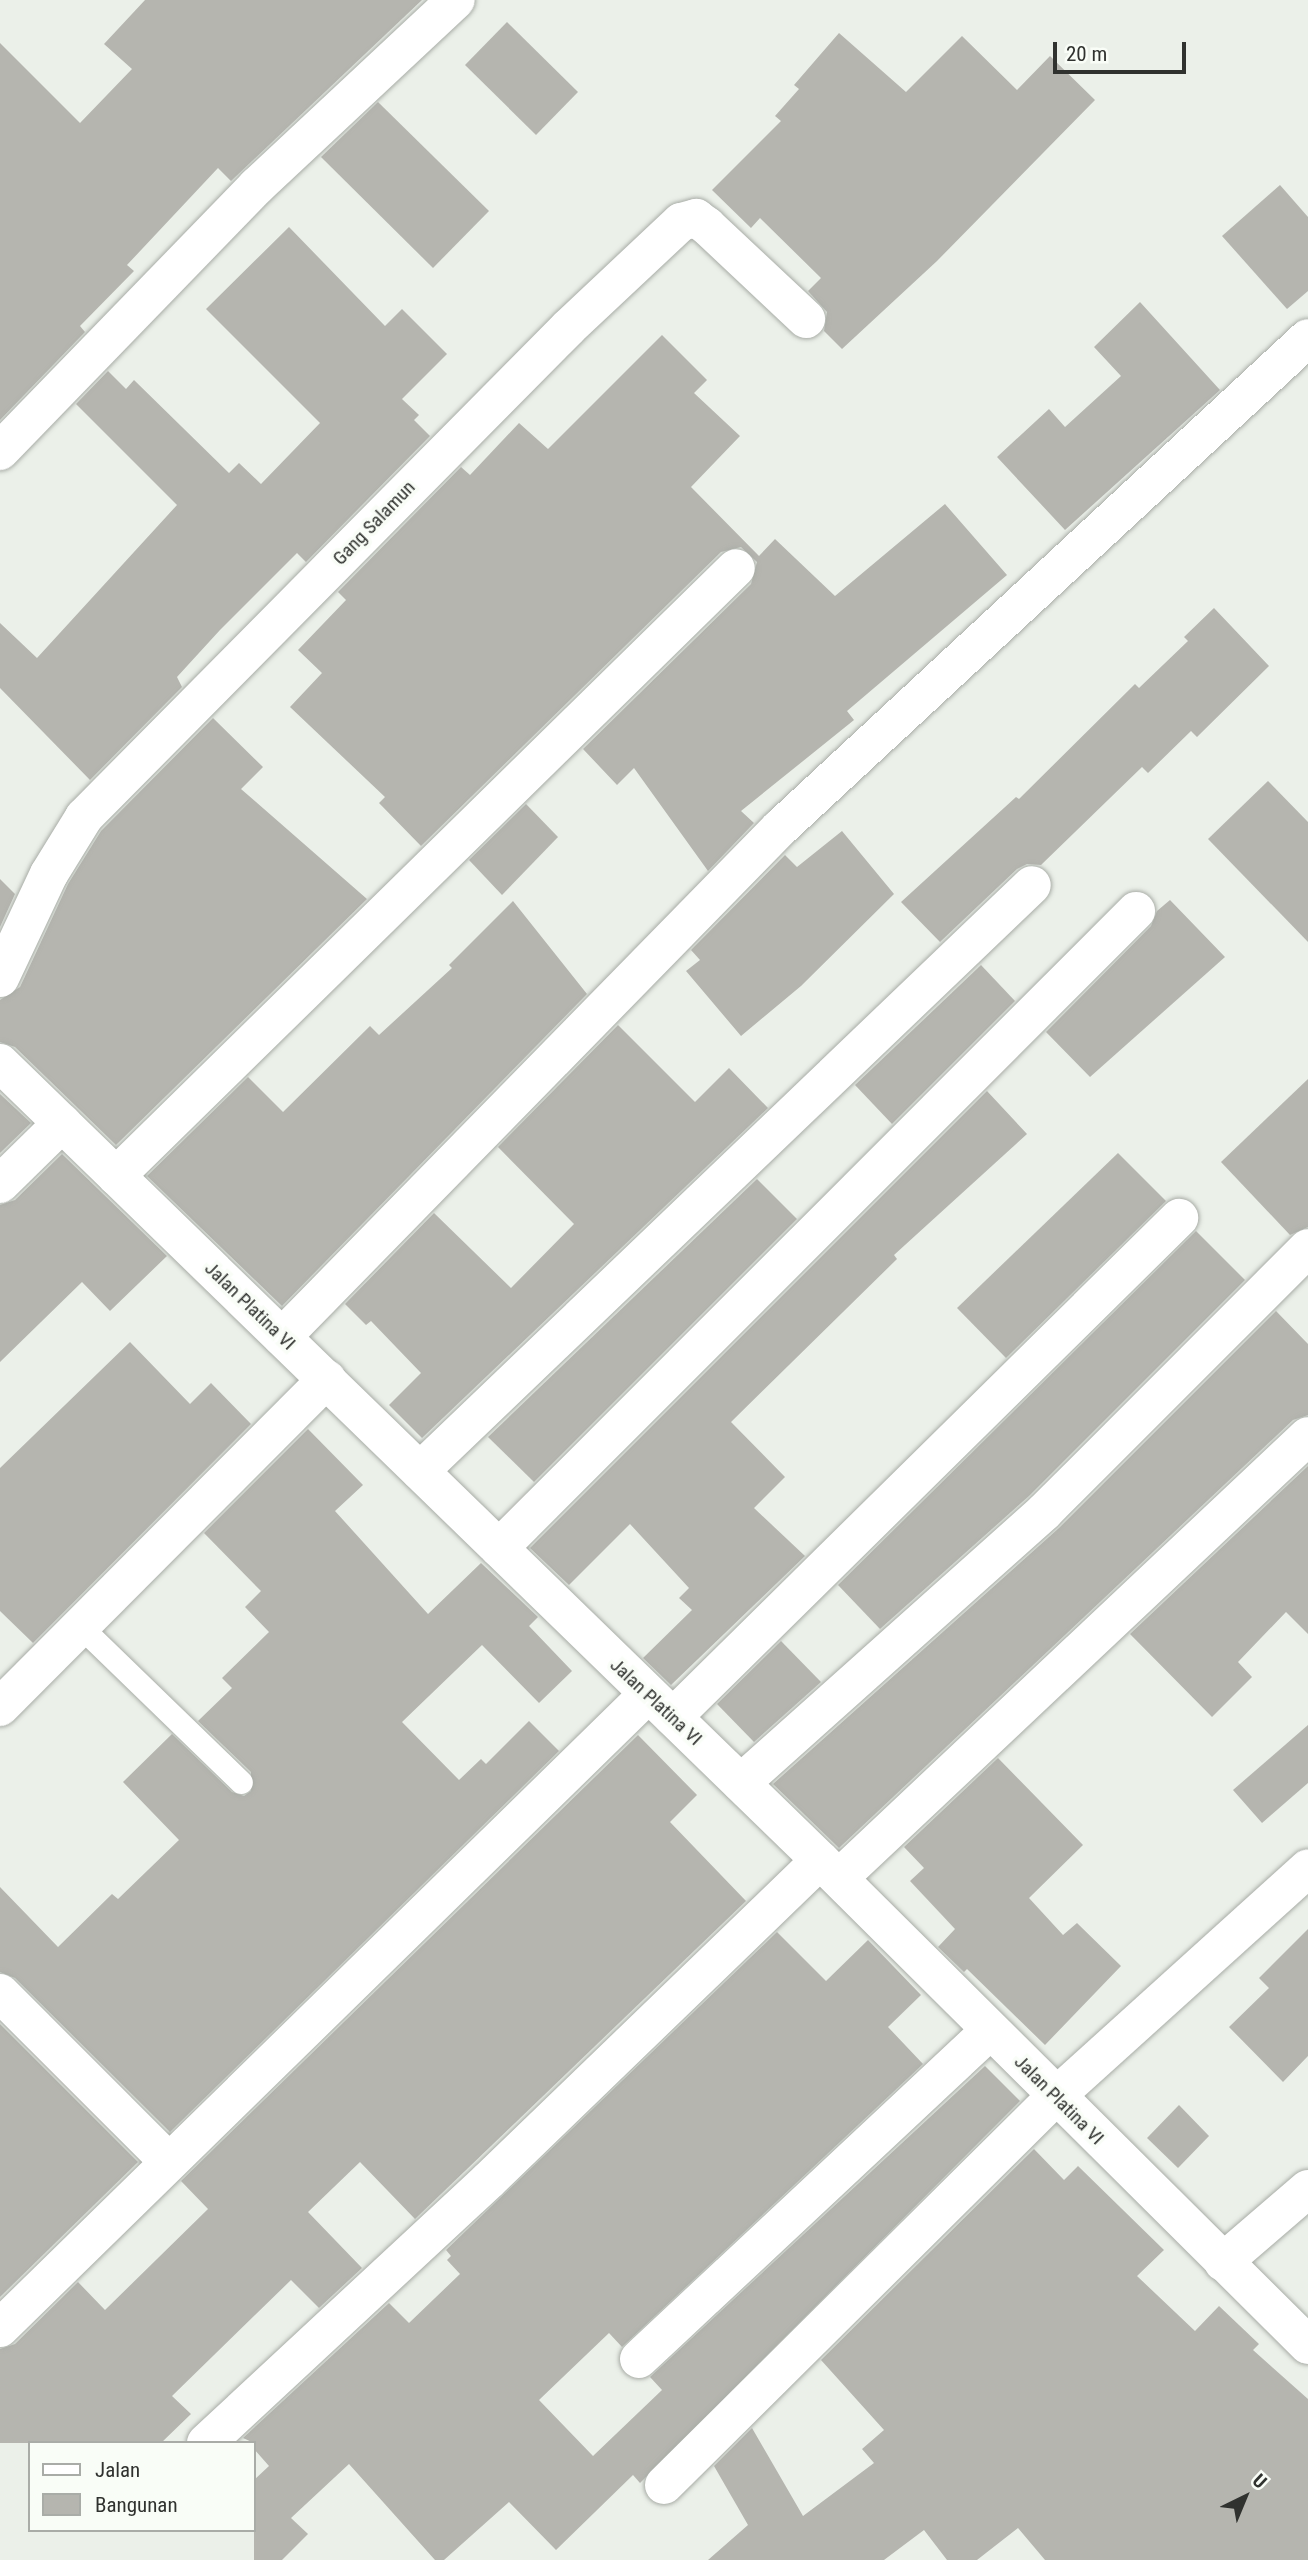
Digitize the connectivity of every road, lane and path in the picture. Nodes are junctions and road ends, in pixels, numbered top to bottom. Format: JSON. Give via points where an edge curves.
{"nodes":[{"id":1,"x":446,"y":4,"type":"edge"},
{"id":2,"x":806,"y":319,"type":"dead end"},
{"id":3,"x":1308,"y":338,"type":"edge"},
{"id":4,"x":0,"y":450,"type":"edge"},
{"id":5,"x":736,"y":568,"type":"dead end"},
{"id":6,"x":1032,"y":885,"type":"dead end"},
{"id":7,"x":1136,"y":911,"type":"dead end"},
{"id":8,"x":0,"y":978,"type":"edge"},
{"id":9,"x":0,"y":1063,"type":"edge"},
{"id":10,"x":62,"y":1123,"type":"junction"},
{"id":11,"x":116,"y":1176,"type":"junction"},
{"id":12,"x":0,"y":1184,"type":"edge"},
{"id":13,"x":1179,"y":1218,"type":"dead end"},
{"id":14,"x":1308,"y":1248,"type":"edge"},
{"id":15,"x":282,"y":1337,"type":"junction"},
{"id":16,"x":327,"y":1379,"type":"junction"},
{"id":17,"x":1308,"y":1436,"type":"edge"},
{"id":18,"x":420,"y":1471,"type":"junction"},
{"id":19,"x":499,"y":1548,"type":"junction"},
{"id":20,"x":80,"y":1626,"type":"junction"},
{"id":21,"x":660,"y":1706,"type":"junction"},
{"id":22,"x":0,"y":1707,"type":"edge"},
{"id":23,"x":241,"y":1782,"type":"dead end"},
{"id":24,"x":741,"y":1783,"type":"junction"},
{"id":25,"x":1308,"y":1868,"type":"edge"},
{"id":26,"x":829,"y":1869,"type":"junction"},
{"id":27,"x":0,"y":1993,"type":"edge"},
{"id":28,"x":990,"y":2031,"type":"junction"},
{"id":29,"x":1055,"y":2097,"type":"junction"},
{"id":30,"x":167,"y":2160,"type":"junction"},
{"id":31,"x":1308,"y":2189,"type":"edge"},
{"id":32,"x":1223,"y":2262,"type":"junction"},
{"id":33,"x":0,"y":2328,"type":"edge"},
{"id":34,"x":1308,"y":2345,"type":"edge"},
{"id":35,"x":639,"y":2359,"type":"dead end"},
{"id":36,"x":208,"y":2441,"type":"edge"},
{"id":37,"x":664,"y":2485,"type":"dead end"}],
"edges":[{"from":1,"to":4,"type":"street","via":[[257,186]]},
{"from":2,"to":8,"type":"street","name":"Gang Salamun","via":[[707,226],[696,218],[681,222],[568,328],[84,817],[49,874]]},
{"from":3,"to":15,"type":"street","via":[[780,828]]},
{"from":5,"to":11,"type":"street"},
{"from":6,"to":18,"type":"street"},
{"from":7,"to":19,"type":"street"},
{"from":9,"to":10,"type":"street","name":"Jalan Platina VI"},
{"from":10,"to":11,"type":"street","name":"Jalan Platina VI"},
{"from":10,"to":12,"type":"street"},
{"from":11,"to":15,"type":"street","name":"Jalan Platina VI"},
{"from":13,"to":21,"type":"street"},
{"from":14,"to":24,"type":"street","via":[[1044,1512]]},
{"from":15,"to":16,"type":"street","name":"Jalan Platina VI"},
{"from":16,"to":18,"type":"street","name":"Jalan Platina VI"},
{"from":16,"to":20,"type":"street"},
{"from":17,"to":26,"type":"street"},
{"from":18,"to":19,"type":"street","name":"Jalan Platina VI"},
{"from":19,"to":21,"type":"street","name":"Jalan Platina VI"},
{"from":20,"to":22,"type":"street"},
{"from":20,"to":23,"type":"lane"},
{"from":21,"to":24,"type":"street","name":"Jalan Platina VI"},
{"from":21,"to":30,"type":"street"},
{"from":24,"to":26,"type":"street","name":"Jalan Platina VI"},
{"from":25,"to":29,"type":"street"},
{"from":26,"to":28,"type":"street","name":"Jalan Platina VI"},
{"from":26,"to":36,"type":"street"},
{"from":27,"to":30,"type":"street"},
{"from":28,"to":29,"type":"street","name":"Jalan Platina VI"},
{"from":28,"to":35,"type":"street"},
{"from":29,"to":32,"type":"street","name":"Jalan Platina VI"},
{"from":29,"to":37,"type":"street"},
{"from":30,"to":33,"type":"street"},
{"from":31,"to":32,"type":"street"},
{"from":32,"to":34,"type":"street","name":"Jalan Platina VI"}]}
